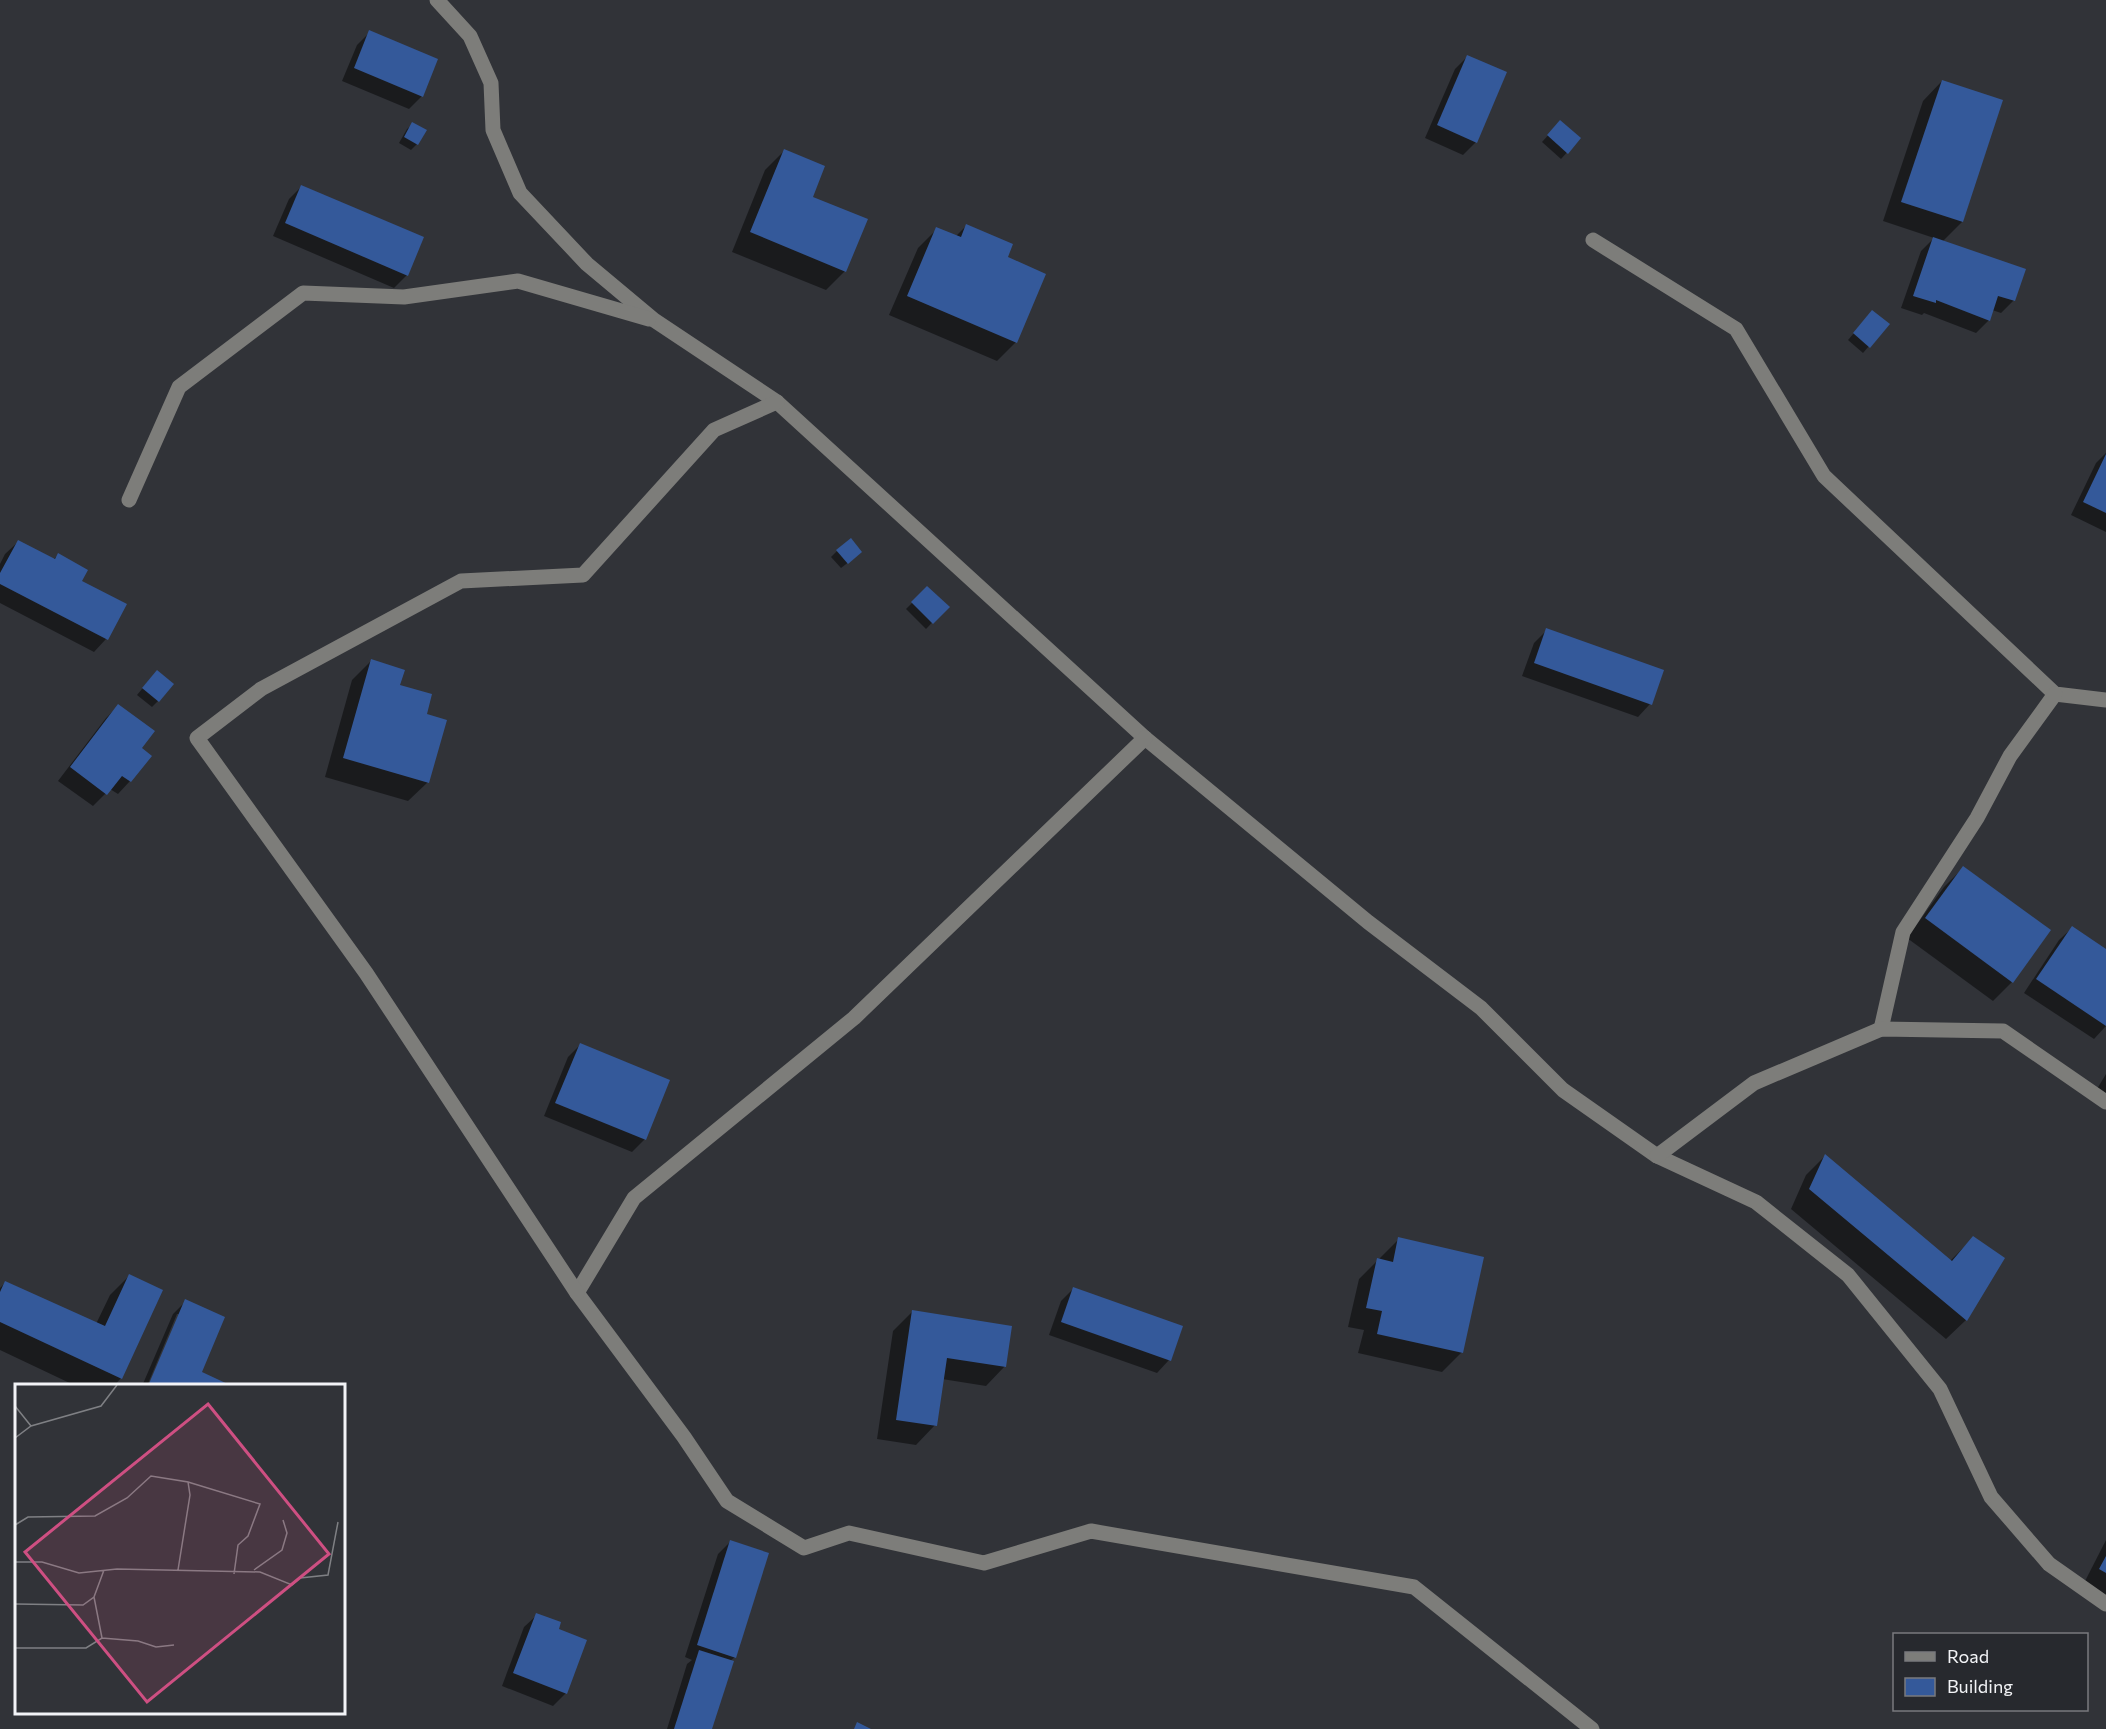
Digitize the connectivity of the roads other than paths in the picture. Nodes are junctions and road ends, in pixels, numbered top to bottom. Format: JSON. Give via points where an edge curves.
{"nodes":[{"id":1,"x":437,"y":0,"type":"edge"},
{"id":2,"x":1593,"y":240,"type":"dead end"},
{"id":3,"x":654,"y":320,"type":"junction"},
{"id":4,"x":777,"y":402,"type":"junction"},
{"id":5,"x":129,"y":500,"type":"dead end"},
{"id":6,"x":2055,"y":694,"type":"junction"},
{"id":7,"x":2106,"y":700,"type":"edge"},
{"id":8,"x":1145,"y":738,"type":"junction"},
{"id":9,"x":1881,"y":1029,"type":"junction"},
{"id":10,"x":2106,"y":1102,"type":"edge"},
{"id":11,"x":1657,"y":1156,"type":"junction"},
{"id":12,"x":578,"y":1293,"type":"junction"},
{"id":13,"x":2106,"y":1604,"type":"edge"},
{"id":14,"x":1592,"y":1729,"type":"edge"}],
"edges":[{"from":1,"to":3,"type":"street","via":[[470,36],[491,82],[493,130],[520,193],[587,264]]},
{"from":2,"to":6,"type":"street","via":[[1736,329],[1824,476]]},
{"from":3,"to":4,"type":"street"},
{"from":3,"to":5,"type":"street","via":[[518,281],[404,297],[303,294],[179,387]]},
{"from":4,"to":8,"type":"street"},
{"from":4,"to":12,"type":"street","via":[[714,430],[583,575],[461,581],[261,689],[197,738],[366,972]]},
{"from":6,"to":7,"type":"street"},
{"from":6,"to":9,"type":"street","via":[[2010,756],[1977,818],[1903,932]]},
{"from":8,"to":11,"type":"street","via":[[1368,922],[1481,1008],[1563,1090]]},
{"from":8,"to":12,"type":"street","via":[[854,1018],[634,1198]]},
{"from":9,"to":10,"type":"street","via":[[2003,1031]]},
{"from":9,"to":11,"type":"street","via":[[1754,1083]]},
{"from":11,"to":13,"type":"street","via":[[1756,1202],[1848,1275],[1940,1389],[1991,1497],[2049,1564]]},
{"from":12,"to":14,"type":"street","via":[[728,1501],[804,1548],[849,1533],[984,1563],[1091,1531],[1414,1587]]}]}
